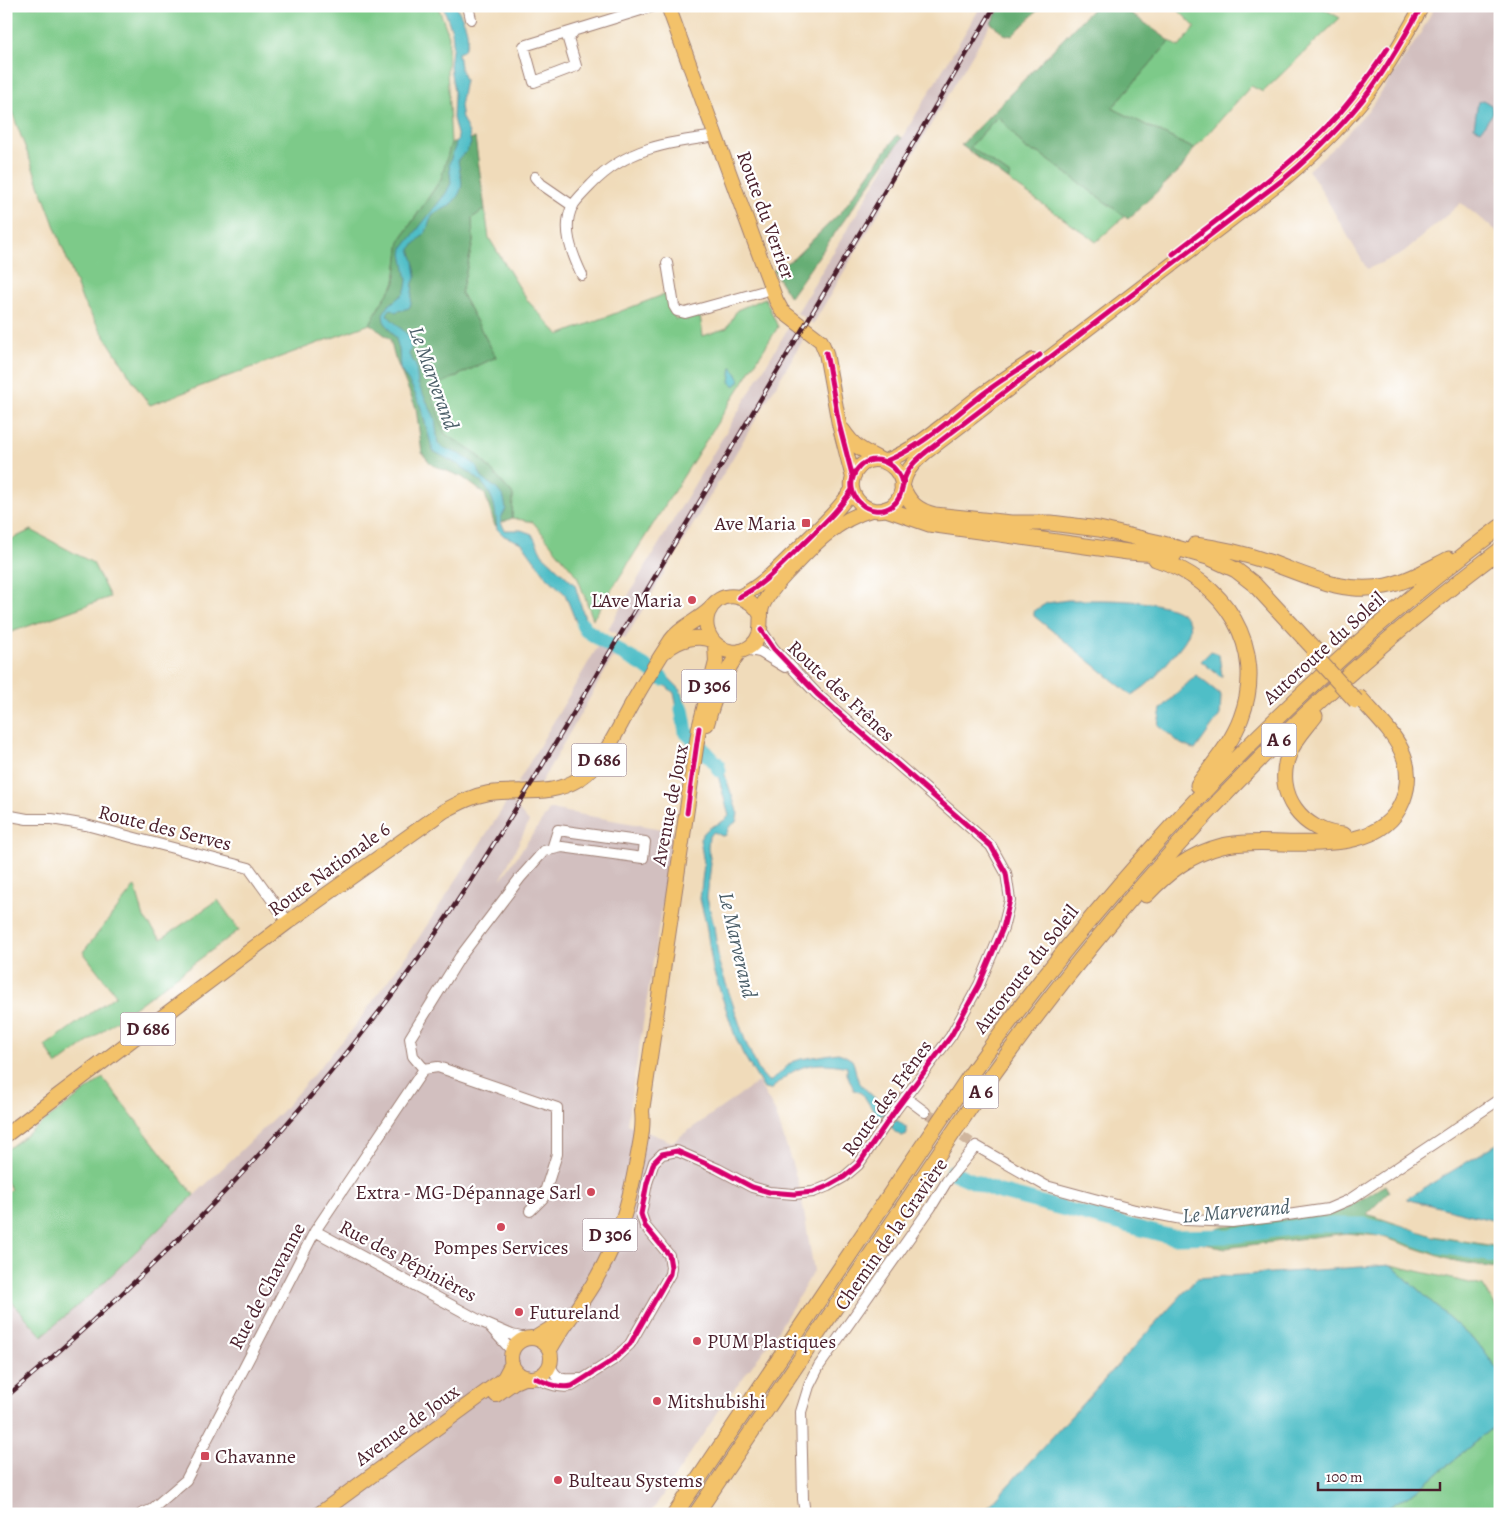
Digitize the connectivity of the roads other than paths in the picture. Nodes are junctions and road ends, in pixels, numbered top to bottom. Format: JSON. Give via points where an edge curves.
{"nodes":[{"id":1,"x":468,"y":6,"type":"edge"},
{"id":2,"x":654,"y":6,"type":"edge"},
{"id":3,"x":668,"y":6,"type":"edge"},
{"id":4,"x":1416,"y":6,"type":"edge"},
{"id":5,"x":1422,"y":6,"type":"edge"},
{"id":6,"x":472,"y":19,"type":"dead end"},
{"id":7,"x":574,"y":31,"type":"junction"},
{"id":8,"x":716,"y":136,"type":"junction"},
{"id":9,"x":535,"y":177,"type":"dead end"},
{"id":10,"x":1280,"y":178,"type":"junction"},
{"id":11,"x":573,"y":206,"type":"junction"},
{"id":12,"x":667,"y":263,"type":"dead end"},
{"id":13,"x":582,"y":274,"type":"dead end"},
{"id":14,"x":772,"y":289,"type":"junction"},
{"id":15,"x":840,"y":424,"type":"junction"},
{"id":16,"x":883,"y":461,"type":"junction"},
{"id":17,"x":853,"y":484,"type":"junction"},
{"id":18,"x":902,"y":484,"type":"junction"},
{"id":19,"x":878,"y":509,"type":"junction"},
{"id":20,"x":1500,"y":527,"type":"edge"},
{"id":21,"x":1156,"y":542,"type":"junction"},
{"id":22,"x":1475,"y":546,"type":"junction"},
{"id":23,"x":1500,"y":550,"type":"edge"},
{"id":24,"x":1128,"y":552,"type":"junction"},
{"id":25,"x":739,"y":596,"type":"junction"},
{"id":26,"x":710,"y":610,"type":"junction"},
{"id":27,"x":761,"y":623,"type":"junction"},
{"id":28,"x":713,"y":642,"type":"junction"},
{"id":29,"x":743,"y":650,"type":"junction"},
{"id":30,"x":1315,"y":654,"type":"junction"},
{"id":31,"x":660,"y":658,"type":"junction"},
{"id":32,"x":797,"y":674,"type":"junction"},
{"id":33,"x":1345,"y":678,"type":"junction"},
{"id":34,"x":1358,"y":700,"type":"junction"},
{"id":35,"x":701,"y":733,"type":"junction"},
{"id":36,"x":6,"y":815,"type":"edge"},
{"id":37,"x":1152,"y":847,"type":"junction"},
{"id":38,"x":552,"y":849,"type":"junction"},
{"id":39,"x":288,"y":922,"type":"junction"},
{"id":40,"x":1082,"y":956,"type":"junction"},
{"id":41,"x":424,"y":1069,"type":"junction"},
{"id":42,"x":905,"y":1097,"type":"junction"},
{"id":43,"x":1500,"y":1099,"type":"edge"},
{"id":44,"x":642,"y":1110,"type":"junction"},
{"id":45,"x":925,"y":1112,"type":"tunnel mouth"},
{"id":46,"x":6,"y":1135,"type":"edge"},
{"id":47,"x":530,"y":1212,"type":"dead end"},
{"id":48,"x":315,"y":1231,"type":"junction"},
{"id":49,"x":484,"y":1322,"type":"junction"},
{"id":50,"x":530,"y":1338,"type":"junction"},
{"id":51,"x":512,"y":1357,"type":"junction"},
{"id":52,"x":550,"y":1357,"type":"junction"},
{"id":53,"x":530,"y":1377,"type":"junction"},
{"id":54,"x":583,"y":1378,"type":"junction"},
{"id":55,"x":141,"y":1514,"type":"edge"},
{"id":56,"x":319,"y":1514,"type":"edge"},
{"id":57,"x":334,"y":1514,"type":"edge"},
{"id":58,"x":675,"y":1514,"type":"edge"},
{"id":59,"x":696,"y":1514,"type":"edge"},
{"id":60,"x":805,"y":1514,"type":"edge"}],
"edges":[{"from":1,"to":6,"type":"street"},
{"from":2,"to":7,"type":"street"},
{"from":3,"to":8,"type":"main road","name":"Route du Verrier"},
{"from":4,"to":10,"type":"main road","via":[[1336,118]]},
{"from":5,"to":10,"type":"main road","via":[[1358,105],[1318,148]]},
{"from":7,"to":7,"type":"street","via":[[524,46],[534,82],[576,66],[568,39]]},
{"from":8,"to":11,"type":"street","via":[[679,140],[620,160],[600,175]]},
{"from":8,"to":14,"type":"main road","name":"Route du Verrier"},
{"from":9,"to":11,"type":"street"},
{"from":10,"to":16,"type":"main road","via":[[991,388],[932,435],[896,457]]},
{"from":10,"to":18,"type":"main road","via":[[926,452],[914,462]]},
{"from":11,"to":13,"type":"street","via":[[568,221],[568,240]]},
{"from":12,"to":14,"type":"street","via":[[674,306],[677,311],[685,313]]},
{"from":14,"to":15,"type":"main road","name":"Route du Verrier","via":[[782,311],[821,342]]},
{"from":15,"to":16,"type":"main road","name":"Route du Verrier","via":[[858,448]]},
{"from":15,"to":17,"type":"main road","name":"Route du Verrier"},
{"from":16,"to":17,"type":"main road","via":[[864,464],[855,472]]},
{"from":16,"to":18,"type":"main road","via":[[895,468]]},
{"from":17,"to":19,"type":"main road","via":[[859,503]]},
{"from":17,"to":25,"type":"main road","via":[[837,510],[777,569],[756,587]]},
{"from":18,"to":19,"type":"main road","via":[[902,492],[896,502]]},
{"from":18,"to":21,"type":"highway","via":[[906,496],[925,513],[1099,529]]},
{"from":19,"to":24,"type":"highway","via":[[929,524]]},
{"from":19,"to":27,"type":"main road","via":[[861,512],[811,548],[768,596],[762,607]]},
{"from":20,"to":22,"type":"highway","name":"Autoroute du Soleil","number":"A 6"},
{"from":21,"to":22,"type":"highway","via":[[1240,553],[1326,583],[1356,588],[1399,582]]},
{"from":21,"to":30,"type":"highway","via":[[1208,557],[1236,570],[1264,594]]},
{"from":22,"to":37,"type":"highway","name":"Autoroute du Soleil","number":"A 6","via":[[1399,607],[1302,694],[1206,788]]},
{"from":23,"to":33,"type":"highway","name":"Autoroute du Soleil","number":"A 6"},
{"from":24,"to":30,"type":"highway","via":[[1196,559],[1226,571],[1252,590]]},
{"from":24,"to":37,"type":"highway","via":[[1180,568],[1212,590],[1236,623],[1244,642],[1248,670],[1245,708],[1232,738]]},
{"from":25,"to":26,"type":"main road","via":[[722,598]]},
{"from":25,"to":27,"type":"main road","via":[[753,603]]},
{"from":26,"to":28,"type":"main road","via":[[706,622]]},
{"from":26,"to":31,"type":"main road","name":"Route Nationale 6","number":"D 686","via":[[678,632]]},
{"from":27,"to":29,"type":"main road","via":[[755,642]]},
{"from":27,"to":32,"type":"street","name":"Route des Frênes","via":[[774,649]]},
{"from":28,"to":29,"type":"main road","via":[[722,649]]},
{"from":28,"to":31,"type":"main road","name":"Route Nationale 6","via":[[698,638],[683,641]]},
{"from":28,"to":35,"type":"main road","name":"Avenue de Joux","number":"D 306","via":[[716,662]]},
{"from":29,"to":32,"type":"street","name":"Route des Frênes","via":[[760,652]]},
{"from":29,"to":35,"type":"main road","name":"Avenue de Joux","number":"D 306","via":[[727,671]]},
{"from":30,"to":34,"type":"highway","bridge":true},
{"from":31,"to":39,"type":"main road","name":"Route Nationale 6","number":"D 686","via":[[605,751],[595,766],[580,778],[563,788],[491,793],[466,799],[389,849]]},
{"from":32,"to":42,"type":"street","name":"Route des Frênes","via":[[991,846],[1006,873],[1010,900],[1003,928],[979,985],[951,1036]]},
{"from":33,"to":34,"type":"highway","via":[[1294,743],[1284,774],[1288,796],[1298,813],[1312,826],[1335,834],[1350,834],[1372,827],[1388,814],[1401,789],[1401,767],[1395,748]]},
{"from":33,"to":40,"type":"highway","name":"Autoroute du Soleil","number":"A 6","via":[[1185,836]]},
{"from":34,"to":40,"type":"highway","via":[[1398,743],[1406,765],[1404,797],[1386,824],[1366,836],[1350,840],[1255,842],[1199,854],[1162,879]]},
{"from":35,"to":44,"type":"main road","name":"Avenue de Joux","number":"D 306","via":[[688,834],[675,884]]},
{"from":36,"to":39,"type":"street","name":"Route des Serves","via":[[86,825],[249,868]]},
{"from":37,"to":58,"type":"highway","name":"Autoroute du Soleil","number":"A 6","via":[[1069,944],[971,1074]]},
{"from":38,"to":38,"type":"street","via":[[562,847],[642,858],[645,842],[558,830]]},
{"from":38,"to":41,"type":"street","via":[[544,851],[520,878],[460,957],[410,1038],[413,1056]]},
{"from":39,"to":46,"type":"main road","name":"Route Nationale 6","number":"D 686"},
{"from":40,"to":59,"type":"highway","name":"Autoroute du Soleil","number":"A 6","via":[[986,1084]]},
{"from":41,"to":47,"type":"street","via":[[438,1068],[557,1108],[557,1154],[543,1198]]},
{"from":41,"to":48,"type":"street","name":"Rue de Chavanne"},
{"from":42,"to":45,"type":"street"},
{"from":42,"to":54,"type":"street","name":"Route des Frênes","via":[[858,1165],[848,1174],[813,1192],[761,1190],[677,1152],[666,1152],[658,1157],[647,1183],[641,1214],[645,1226],[669,1255],[670,1274],[630,1344],[613,1360]]},
{"from":43,"to":60,"type":"street","name":"Chemin de la Gravière","via":[[1349,1200],[1328,1209],[1232,1222],[1187,1220],[1135,1210],[1046,1186],[976,1146],[947,1181],[819,1366],[809,1386],[801,1412]]},
{"from":44,"to":50,"type":"main road","name":"Avenue de Joux","number":"D 306","via":[[636,1121],[624,1188],[608,1239],[562,1316],[546,1333]]},
{"from":44,"to":52,"type":"main road","name":"Avenue de Joux","number":"D 306","via":[[644,1124],[625,1218],[596,1280],[558,1334]]},
{"from":48,"to":49,"type":"street","name":"Rue des Pépinières"},
{"from":48,"to":55,"type":"street","name":"Rue de Chavanne","via":[[186,1480],[151,1510]]},
{"from":49,"to":50,"type":"street","name":"Rue des Pépinières","via":[[512,1335]]},
{"from":49,"to":51,"type":"street","name":"Rue des Pépinières"},
{"from":50,"to":51,"type":"main road","via":[[520,1341]]},
{"from":50,"to":52,"type":"main road","via":[[544,1342]]},
{"from":51,"to":53,"type":"main road","via":[[520,1374]]},
{"from":51,"to":56,"type":"main road","name":"Avenue de Joux","via":[[504,1378],[498,1384]]},
{"from":52,"to":53,"type":"main road","via":[[544,1374]]},
{"from":52,"to":54,"type":"street","via":[[556,1375],[561,1379]]},
{"from":53,"to":54,"type":"street","name":"Route des Frênes","via":[[566,1388]]},
{"from":53,"to":57,"type":"main road","name":"Avenue de Joux","via":[[506,1387]]}]}
